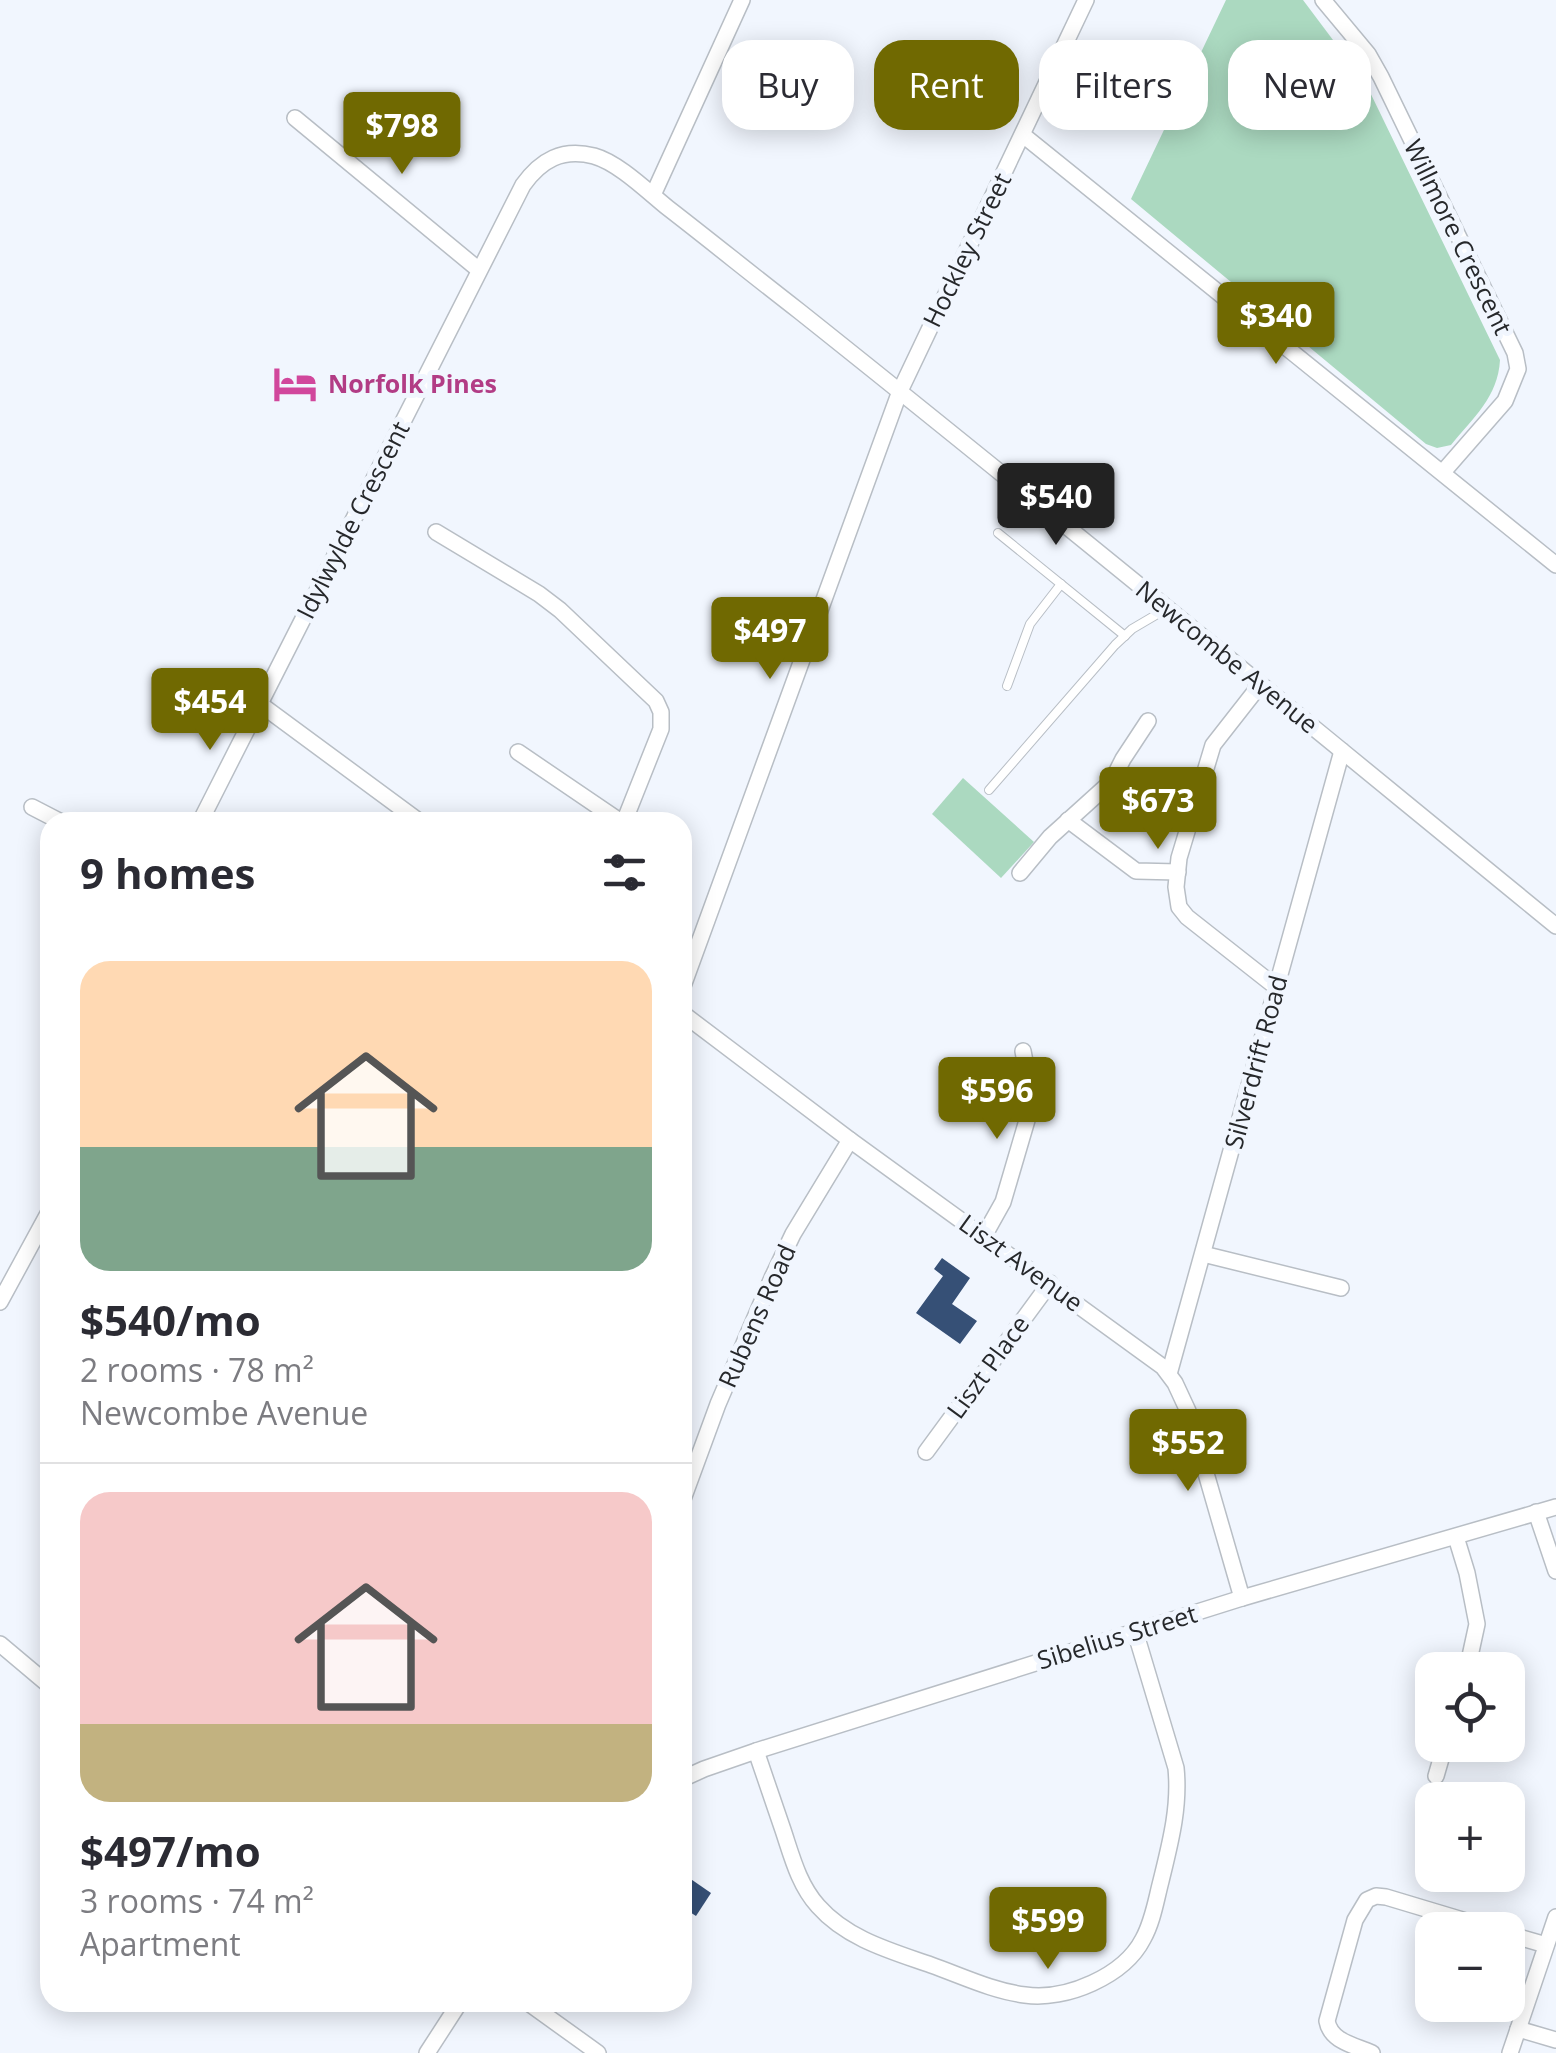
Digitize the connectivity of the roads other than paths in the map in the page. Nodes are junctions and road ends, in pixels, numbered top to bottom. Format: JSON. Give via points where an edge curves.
{"nodes":[{"id":1,"x":742,"y":0,"type":"edge"},
{"id":2,"x":1086,"y":0,"type":"edge"},
{"id":3,"x":1323,"y":0,"type":"edge"},
{"id":4,"x":295,"y":118,"type":"dead end"},
{"id":5,"x":1022,"y":135,"type":"junction"},
{"id":6,"x":557,"y":156,"type":"joint"},
{"id":7,"x":653,"y":195,"type":"junction"},
{"id":8,"x":479,"y":270,"type":"junction"},
{"id":9,"x":900,"y":391,"type":"junction"},
{"id":10,"x":1443,"y":472,"type":"junction"},
{"id":11,"x":436,"y":532,"type":"dead end"},
{"id":12,"x":998,"y":534,"type":"dead end"},
{"id":13,"x":1556,"y":565,"type":"edge"},
{"id":14,"x":1061,"y":584,"type":"junction"},
{"id":15,"x":1167,"y":608,"type":"junction"},
{"id":16,"x":1125,"y":636,"type":"junction"},
{"id":17,"x":1260,"y":685,"type":"junction"},
{"id":18,"x":1008,"y":686,"type":"dead end"},
{"id":19,"x":260,"y":704,"type":"junction"},
{"id":20,"x":1148,"y":721,"type":"dead end"},
{"id":21,"x":1342,"y":751,"type":"junction"},
{"id":22,"x":518,"y":752,"type":"dead end"},
{"id":23,"x":988,"y":790,"type":"dead end"},
{"id":24,"x":32,"y":807,"type":"dead end"},
{"id":25,"x":42,"y":812,"type":"edge"},
{"id":26,"x":205,"y":812,"type":"edge"},
{"id":27,"x":406,"y":812,"type":"edge"},
{"id":28,"x":607,"y":812,"type":"edge"},
{"id":29,"x":626,"y":812,"type":"edge"},
{"id":30,"x":1068,"y":820,"type":"junction"},
{"id":31,"x":1178,"y":872,"type":"junction"},
{"id":32,"x":1020,"y":873,"type":"dead end"},
{"id":33,"x":1556,"y":926,"type":"edge"},
{"id":34,"x":692,"y":962,"type":"edge"},
{"id":35,"x":1276,"y":988,"type":"junction"},
{"id":36,"x":692,"y":1021,"type":"edge"},
{"id":37,"x":1023,"y":1052,"type":"dead end"},
{"id":38,"x":850,"y":1140,"type":"junction"},
{"id":39,"x":40,"y":1228,"type":"edge"},
{"id":40,"x":984,"y":1236,"type":"junction"},
{"id":41,"x":1203,"y":1254,"type":"junction"},
{"id":42,"x":1050,"y":1283,"type":"junction"},
{"id":43,"x":1341,"y":1288,"type":"dead end"},
{"id":44,"x":0,"y":1302,"type":"edge"},
{"id":45,"x":1169,"y":1374,"type":"junction"},
{"id":46,"x":926,"y":1452,"type":"dead end"},
{"id":47,"x":692,"y":1475,"type":"edge"},
{"id":48,"x":1556,"y":1507,"type":"edge"},
{"id":49,"x":1536,"y":1512,"type":"junction"},
{"id":50,"x":1456,"y":1537,"type":"junction"},
{"id":51,"x":1556,"y":1571,"type":"edge"},
{"id":52,"x":1242,"y":1598,"type":"junction"},
{"id":53,"x":1135,"y":1630,"type":"junction"},
{"id":54,"x":0,"y":1644,"type":"edge"},
{"id":55,"x":1471,"y":1652,"type":"edge"},
{"id":56,"x":40,"y":1678,"type":"edge"},
{"id":57,"x":756,"y":1751,"type":"junction"},
{"id":58,"x":1440,"y":1762,"type":"edge"},
{"id":59,"x":692,"y":1771,"type":"edge"},
{"id":60,"x":1436,"y":1776,"type":"dead end"},
{"id":61,"x":1436,"y":1912,"type":"edge"},
{"id":62,"x":1556,"y":1917,"type":"edge"},
{"id":63,"x":1525,"y":1939,"type":"edge"},
{"id":64,"x":1546,"y":1945,"type":"junction"},
{"id":65,"x":453,"y":2012,"type":"edge"},
{"id":66,"x":541,"y":2012,"type":"edge"},
{"id":67,"x":1518,"y":2029,"type":"junction"},
{"id":68,"x":1556,"y":2040,"type":"edge"},
{"id":69,"x":426,"y":2053,"type":"edge"},
{"id":70,"x":598,"y":2053,"type":"edge"},
{"id":71,"x":1372,"y":2053,"type":"edge"},
{"id":72,"x":1510,"y":2053,"type":"edge"}],
"edges":[{"from":1,"to":7,"type":"street"},
{"from":2,"to":5,"type":"street","name":"Hockley Street"},
{"from":3,"to":10,"type":"street","name":"Willmore Crescent","via":[[1381,77],[1515,353],[1518,368],[1505,401]]},
{"from":4,"to":8,"type":"street"},
{"from":5,"to":9,"type":"street","name":"Hockley Street"},
{"from":5,"to":10,"type":"street"},
{"from":6,"to":7,"type":"street","name":"Newcombe Avenue","via":[[595,156]]},
{"from":6,"to":8,"type":"street","name":"Idylwylde Crescent","via":[[535,168],[523,185]]},
{"from":7,"to":9,"type":"street","name":"Newcombe Avenue"},
{"from":8,"to":19,"type":"street","name":"Idylwylde Crescent"},
{"from":9,"to":15,"type":"street","name":"Newcombe Avenue"},
{"from":9,"to":34,"type":"street","name":"Hockley Street"},
{"from":10,"to":13,"type":"street"},
{"from":11,"to":29,"type":"street","via":[[560,610],[656,701],[662,729]]},
{"from":12,"to":14,"type":"lane"},
{"from":14,"to":16,"type":"lane"},
{"from":14,"to":18,"type":"lane","via":[[1030,624]]},
{"from":15,"to":16,"type":"lane"},
{"from":15,"to":17,"type":"street","name":"Newcombe Avenue"},
{"from":16,"to":23,"type":"lane"},
{"from":17,"to":21,"type":"street","name":"Newcombe Avenue"},
{"from":17,"to":31,"type":"street","via":[[1213,745]]},
{"from":19,"to":26,"type":"street","name":"Idylwylde Crescent"},
{"from":19,"to":27,"type":"street"},
{"from":20,"to":30,"type":"street","via":[[1112,781]]},
{"from":21,"to":33,"type":"street","name":"Newcombe Avenue"},
{"from":21,"to":35,"type":"street","name":"Silverdrift Road"},
{"from":22,"to":28,"type":"street"},
{"from":24,"to":25,"type":"street"},
{"from":30,"to":31,"type":"street","via":[[1136,871]]},
{"from":30,"to":32,"type":"street"},
{"from":31,"to":35,"type":"street","via":[[1179,906],[1187,917]]},
{"from":35,"to":41,"type":"street","name":"Silverdrift Road"},
{"from":36,"to":38,"type":"street","name":"Liszt Avenue"},
{"from":37,"to":40,"type":"street","via":[[1030,1110],[1003,1202]]},
{"from":38,"to":40,"type":"street","name":"Liszt Avenue"},
{"from":38,"to":47,"type":"street","name":"Rubens Road","via":[[772,1278]]},
{"from":39,"to":44,"type":"street"},
{"from":40,"to":42,"type":"street","name":"Liszt Avenue"},
{"from":41,"to":43,"type":"street"},
{"from":41,"to":45,"type":"street","name":"Silverdrift Road"},
{"from":42,"to":45,"type":"street","name":"Liszt Avenue"},
{"from":42,"to":46,"type":"street","name":"Liszt Place"},
{"from":45,"to":52,"type":"street","name":"Liszt Avenue","via":[[1191,1422]]},
{"from":48,"to":49,"type":"street","name":"Sibelius Street"},
{"from":49,"to":50,"type":"street","name":"Sibelius Street"},
{"from":49,"to":51,"type":"street"},
{"from":50,"to":52,"type":"street","name":"Sibelius Street"},
{"from":50,"to":55,"type":"street","via":[[1477,1624]]},
{"from":52,"to":53,"type":"street","name":"Sibelius Street"},
{"from":53,"to":57,"type":"street","name":"Sibelius Street"},
{"from":53,"to":57,"type":"street","via":[[1172,1753],[1174,1826],[1140,1946],[1112,1972],[1069,1991],[1033,1996],[990,1986],[878,1946],[830,1917],[797,1871]]},
{"from":54,"to":56,"type":"street"},
{"from":57,"to":59,"type":"street","name":"Sibelius Street"},
{"from":58,"to":60,"type":"street"},
{"from":61,"to":71,"type":"street","via":[[1376,1896],[1355,1920],[1327,2021],[1334,2037]]},
{"from":62,"to":64,"type":"street"},
{"from":63,"to":64,"type":"street"},
{"from":64,"to":67,"type":"street"},
{"from":65,"to":69,"type":"street"},
{"from":66,"to":70,"type":"street"},
{"from":67,"to":68,"type":"street"},
{"from":67,"to":72,"type":"street"}]}
